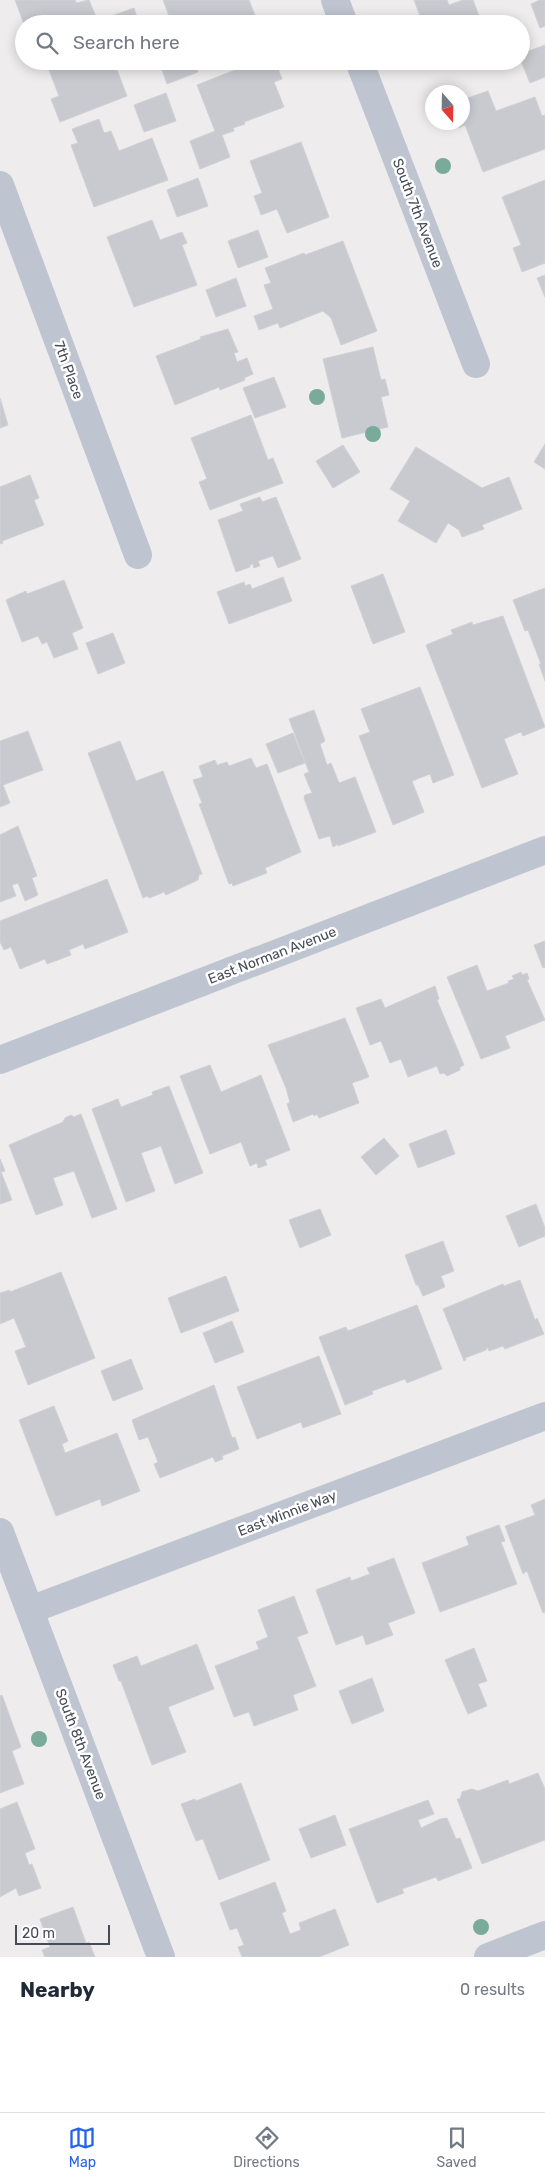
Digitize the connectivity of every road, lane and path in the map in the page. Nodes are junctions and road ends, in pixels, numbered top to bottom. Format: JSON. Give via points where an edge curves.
{"nodes":[{"id":1,"x":335,"y":0,"type":"edge"},
{"id":2,"x":341,"y":15,"type":"edge"},
{"id":3,"x":362,"y":70,"type":"edge"},
{"id":4,"x":0,"y":185,"type":"edge"},
{"id":5,"x":476,"y":364,"type":"dead end"},
{"id":6,"x":138,"y":555,"type":"dead end"},
{"id":7,"x":545,"y":850,"type":"edge"},
{"id":8,"x":0,"y":1060,"type":"edge"},
{"id":9,"x":545,"y":1416,"type":"edge"},
{"id":10,"x":0,"y":1532,"type":"edge"},
{"id":11,"x":7,"y":1572,"type":"edge"},
{"id":12,"x":30,"y":1610,"type":"junction"},
{"id":13,"x":545,"y":1935,"type":"edge"},
{"id":14,"x":161,"y":1957,"type":"edge"},
{"id":15,"x":488,"y":1957,"type":"edge"}],
"edges":[{"from":1,"to":2,"type":"street"},
{"from":3,"to":5,"type":"street","name":"South 7th Avenue"},
{"from":4,"to":6,"type":"street","name":"7th Place"},
{"from":7,"to":8,"type":"street","name":"East Norman Avenue"},
{"from":9,"to":12,"type":"street","name":"East Winnie Way"},
{"from":10,"to":11,"type":"street","name":"South 8th Avenue"},
{"from":11,"to":12,"type":"street","name":"South 8th Avenue"},
{"from":12,"to":14,"type":"street","name":"South 8th Avenue"},
{"from":13,"to":15,"type":"street"}]}
